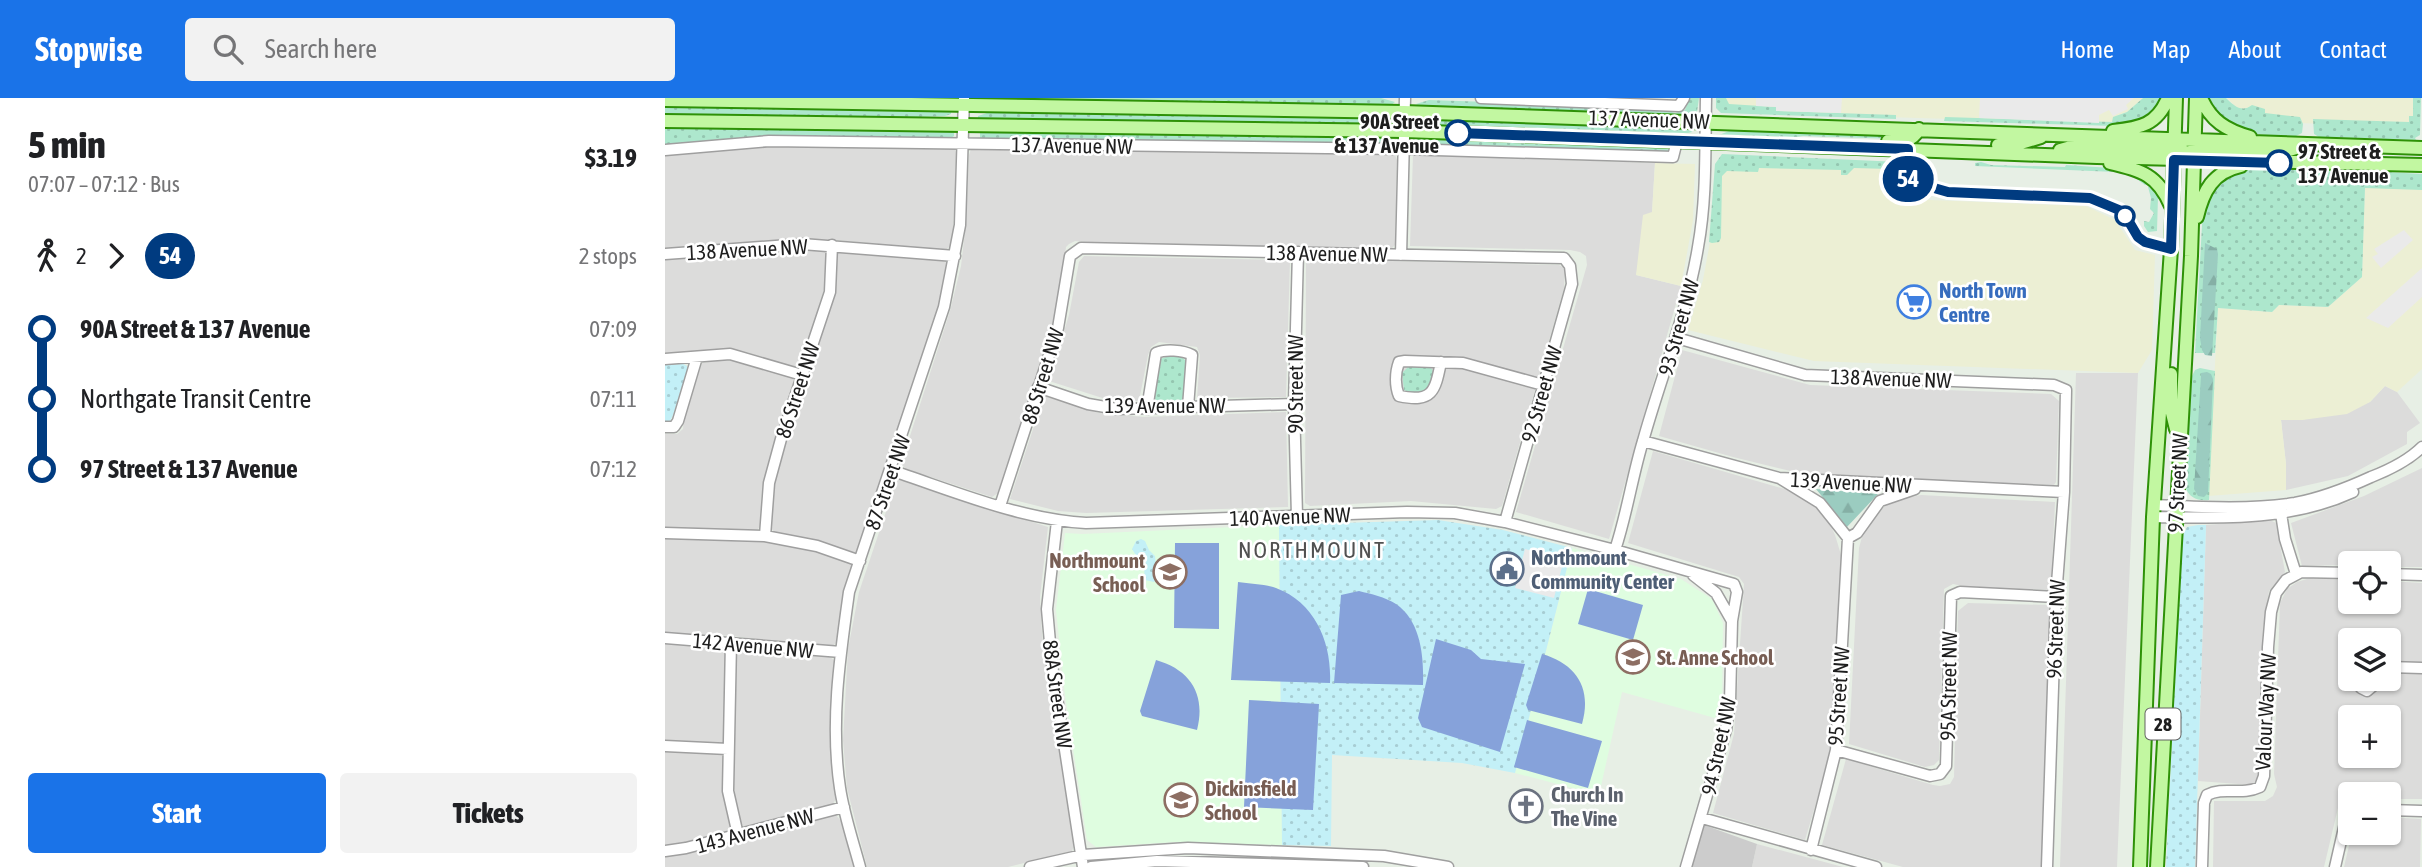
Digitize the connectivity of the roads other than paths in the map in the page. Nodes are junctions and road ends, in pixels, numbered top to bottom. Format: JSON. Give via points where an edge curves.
{"nodes":[{"id":1,"x":1405,"y":98,"type":"edge"},
{"id":2,"x":1481,"y":98,"type":"edge"},
{"id":3,"x":1706,"y":98,"type":"edge"},
{"id":4,"x":2168,"y":98,"type":"edge"},
{"id":5,"x":2176,"y":98,"type":"edge"},
{"id":6,"x":2199,"y":98,"type":"edge"},
{"id":7,"x":707,"y":99,"type":"edge"},
{"id":8,"x":665,"y":100,"type":"edge"},
{"id":9,"x":728,"y":100,"type":"edge"},
{"id":10,"x":964,"y":101,"type":"edge"},
{"id":11,"x":1681,"y":102,"type":"edge"},
{"id":12,"x":1404,"y":112,"type":"junction"},
{"id":13,"x":665,"y":121,"type":"edge"},
{"id":14,"x":1706,"y":121,"type":"junction"},
{"id":15,"x":963,"y":124,"type":"junction"},
{"id":16,"x":1919,"y":129,"type":"junction"},
{"id":17,"x":1404,"y":131,"type":"junction"},
{"id":18,"x":2052,"y":134,"type":"junction"},
{"id":19,"x":2082,"y":135,"type":"junction"},
{"id":20,"x":1677,"y":141,"type":"junction"},
{"id":21,"x":962,"y":143,"type":"junction"},
{"id":22,"x":1705,"y":143,"type":"junction"},
{"id":23,"x":2270,"y":143,"type":"junction"},
{"id":24,"x":1780,"y":145,"type":"junction"},
{"id":25,"x":2303,"y":145,"type":"junction"},
{"id":26,"x":2422,"y":148,"type":"edge"},
{"id":27,"x":1403,"y":149,"type":"junction"},
{"id":28,"x":1908,"y":149,"type":"junction"},
{"id":29,"x":665,"y":150,"type":"edge"},
{"id":30,"x":2183,"y":152,"type":"junction"},
{"id":31,"x":2039,"y":155,"type":"junction"},
{"id":32,"x":2097,"y":157,"type":"junction"},
{"id":33,"x":2255,"y":162,"type":"junction"},
{"id":34,"x":2419,"y":162,"type":"edge"},
{"id":35,"x":2173,"y":210,"type":"junction"},
{"id":36,"x":2192,"y":241,"type":"junction"},
{"id":37,"x":832,"y":245,"type":"junction"},
{"id":38,"x":1081,"y":248,"type":"joint"},
{"id":39,"x":2171,"y":249,"type":"junction"},
{"id":40,"x":1298,"y":253,"type":"junction"},
{"id":41,"x":665,"y":254,"type":"edge"},
{"id":42,"x":1401,"y":255,"type":"junction"},
{"id":43,"x":955,"y":256,"type":"junction"},
{"id":44,"x":1570,"y":266,"type":"joint"},
{"id":45,"x":2189,"y":290,"type":"junction"},
{"id":46,"x":1677,"y":338,"type":"junction"},
{"id":47,"x":697,"y":357,"type":"junction"},
{"id":48,"x":665,"y":359,"type":"edge"},
{"id":49,"x":2164,"y":361,"type":"junction"},
{"id":50,"x":1441,"y":362,"type":"junction"},
{"id":51,"x":802,"y":375,"type":"junction"},
{"id":52,"x":1543,"y":385,"type":"junction"},
{"id":53,"x":1038,"y":387,"type":"junction"},
{"id":54,"x":2066,"y":390,"type":"joint"},
{"id":55,"x":1294,"y":404,"type":"junction"},
{"id":56,"x":1188,"y":407,"type":"junction"},
{"id":57,"x":1147,"y":409,"type":"junction"},
{"id":58,"x":665,"y":427,"type":"edge"},
{"id":59,"x":1643,"y":441,"type":"junction"},
{"id":60,"x":2179,"y":446,"type":"junction"},
{"id":61,"x":2422,"y":447,"type":"edge"},
{"id":62,"x":2422,"y":457,"type":"edge"},
{"id":63,"x":891,"y":470,"type":"junction"},
{"id":64,"x":1779,"y":478,"type":"junction"},
{"id":65,"x":1921,"y":486,"type":"junction"},
{"id":66,"x":2064,"y":492,"type":"junction"},
{"id":67,"x":1000,"y":506,"type":"junction"},
{"id":68,"x":2280,"y":509,"type":"junction"},
{"id":69,"x":2154,"y":511,"type":"junction"},
{"id":70,"x":2176,"y":512,"type":"junction"},
{"id":71,"x":1297,"y":516,"type":"junction"},
{"id":72,"x":1057,"y":521,"type":"junction"},
{"id":73,"x":1505,"y":522,"type":"junction"},
{"id":74,"x":665,"y":533,"type":"edge"},
{"id":75,"x":765,"y":536,"type":"junction"},
{"id":76,"x":1848,"y":538,"type":"junction"},
{"id":77,"x":1615,"y":550,"type":"junction"},
{"id":78,"x":860,"y":561,"type":"junction"},
{"id":79,"x":1690,"y":573,"type":"junction"},
{"id":80,"x":2338,"y":573,"type":"edge"},
{"id":81,"x":2296,"y":574,"type":"junction"},
{"id":82,"x":2401,"y":574,"type":"edge"},
{"id":83,"x":2422,"y":575,"type":"edge"},
{"id":84,"x":2056,"y":597,"type":"junction"},
{"id":85,"x":1732,"y":621,"type":"junction"},
{"id":86,"x":665,"y":638,"type":"edge"},
{"id":87,"x":731,"y":642,"type":"junction"},
{"id":88,"x":841,"y":652,"type":"junction"},
{"id":89,"x":2401,"y":667,"type":"edge"},
{"id":90,"x":2422,"y":668,"type":"edge"},
{"id":91,"x":665,"y":746,"type":"edge"},
{"id":92,"x":728,"y":749,"type":"junction"},
{"id":93,"x":1836,"y":750,"type":"junction"},
{"id":94,"x":844,"y":807,"type":"junction"},
{"id":95,"x":2401,"y":810,"type":"edge"},
{"id":96,"x":2422,"y":811,"type":"edge"},
{"id":97,"x":1702,"y":818,"type":"junction"},
{"id":98,"x":738,"y":835,"type":"junction"},
{"id":99,"x":2340,"y":845,"type":"edge"},
{"id":100,"x":1811,"y":850,"type":"junction"},
{"id":101,"x":665,"y":851,"type":"edge"},
{"id":102,"x":1083,"y":855,"type":"junction"},
{"id":103,"x":860,"y":867,"type":"edge"},
{"id":104,"x":1030,"y":867,"type":"edge"},
{"id":105,"x":1083,"y":867,"type":"edge"},
{"id":106,"x":1091,"y":867,"type":"edge"},
{"id":107,"x":1363,"y":867,"type":"edge"},
{"id":108,"x":1447,"y":867,"type":"edge"},
{"id":109,"x":1686,"y":867,"type":"edge"},
{"id":110,"x":1876,"y":867,"type":"edge"},
{"id":111,"x":2047,"y":867,"type":"edge"},
{"id":112,"x":2140,"y":867,"type":"edge"},
{"id":113,"x":2157,"y":867,"type":"edge"},
{"id":114,"x":2202,"y":867,"type":"edge"},
{"id":115,"x":2335,"y":867,"type":"edge"}],
"edges":[{"from":1,"to":12,"type":"street"},
{"from":2,"to":11,"type":"street","name":"137 Avenue NW"},
{"from":3,"to":14,"type":"street","name":"93 Street NW"},
{"from":4,"to":19,"type":"main road","via":[[2151,122]]},
{"from":5,"to":30,"type":"main road","name":"97 Street NW"},
{"from":6,"to":23,"type":"main road","via":[[2225,128]]},
{"from":6,"to":30,"type":"main road","name":"97 Street NW"},
{"from":7,"to":8,"type":"main road","name":"137 Avenue NW"},
{"from":7,"to":9,"type":"main road","name":"137 Avenue NW"},
{"from":9,"to":10,"type":"main road","name":"137 Avenue NW"},
{"from":10,"to":12,"type":"main road","name":"137 Avenue NW"},
{"from":10,"to":15,"type":"street","name":"87 Street NW"},
{"from":12,"to":14,"type":"main road","name":"137 Avenue NW"},
{"from":12,"to":17,"type":"street"},
{"from":13,"to":15,"type":"main road","name":"137 Avenue NW"},
{"from":14,"to":16,"type":"main road","name":"137 Avenue NW"},
{"from":14,"to":22,"type":"street","name":"93 Street NW"},
{"from":15,"to":17,"type":"main road","name":"137 Avenue NW"},
{"from":15,"to":21,"type":"street","name":"87 Street NW"},
{"from":16,"to":18,"type":"main road","name":"137 Avenue NW"},
{"from":16,"to":24,"type":"main road","via":[[1902,142]]},
{"from":17,"to":20,"type":"main road","name":"137 Avenue NW"},
{"from":17,"to":27,"type":"street"},
{"from":18,"to":19,"type":"main road","name":"137 Avenue NW"},
{"from":18,"to":28,"type":"main road","via":[[2007,145],[1920,141]]},
{"from":19,"to":30,"type":"main road","name":"137 Avenue NW"},
{"from":20,"to":22,"type":"main road","name":"137 Avenue NW"},
{"from":20,"to":27,"type":"street","name":"137 Avenue NW","via":[[1673,156]]},
{"from":21,"to":27,"type":"street","name":"137 Avenue NW"},
{"from":21,"to":29,"type":"street","name":"137 Avenue NW","via":[[769,141]]},
{"from":21,"to":43,"type":"street","name":"87 Street NW"},
{"from":22,"to":24,"type":"main road","name":"137 Avenue NW"},
{"from":22,"to":46,"type":"street","name":"93 Street NW","via":[[1699,244]]},
{"from":23,"to":25,"type":"main road","name":"137 Avenue NW"},
{"from":23,"to":30,"type":"main road","name":"137 Avenue NW"},
{"from":24,"to":28,"type":"main road","name":"137 Avenue NW"},
{"from":25,"to":26,"type":"main road","name":"137 Avenue NW"},
{"from":25,"to":30,"type":"main road","via":[[2279,153]]},
{"from":27,"to":42,"type":"street"},
{"from":28,"to":31,"type":"main road","name":"137 Avenue NW"},
{"from":30,"to":31,"type":"main road","via":[[2071,148]]},
{"from":30,"to":32,"type":"main road","name":"137 Avenue NW"},
{"from":30,"to":33,"type":"main road","name":"137 Avenue NW"},
{"from":30,"to":35,"type":"main road","name":"97 Street NW"},
{"from":30,"to":36,"type":"main road","via":[[2181,218]]},
{"from":31,"to":32,"type":"main road","name":"137 Avenue NW"},
{"from":32,"to":35,"type":"main road","via":[[2151,177]]},
{"from":33,"to":34,"type":"main road","name":"137 Avenue NW"},
{"from":33,"to":36,"type":"main road","via":[[2223,171],[2211,181]]},
{"from":35,"to":39,"type":"main road","name":"97 Street NW"},
{"from":36,"to":45,"type":"main road","name":"97 Street NW"},
{"from":37,"to":41,"type":"street","name":"138 Avenue NW"},
{"from":37,"to":43,"type":"street","name":"138 Avenue NW"},
{"from":37,"to":51,"type":"street","name":"86 Street NW","via":[[830,292]]},
{"from":38,"to":40,"type":"street","name":"138 Avenue NW"},
{"from":38,"to":53,"type":"street","name":"88 Street NW","via":[[1070,256],[1058,327]]},
{"from":39,"to":45,"type":"main road","via":[[2183,263]]},
{"from":39,"to":49,"type":"main road","name":"97 Street NW"},
{"from":40,"to":42,"type":"street","name":"138 Avenue NW"},
{"from":40,"to":55,"type":"street","name":"90 Street NW"},
{"from":42,"to":44,"type":"street","name":"138 Avenue NW","via":[[1564,258]]},
{"from":43,"to":63,"type":"street","name":"87 Street NW","via":[[938,328]]},
{"from":44,"to":52,"type":"street","name":"92 Street NW","via":[[1573,284]]},
{"from":45,"to":60,"type":"main road","name":"97 Street NW"},
{"from":46,"to":54,"type":"street","name":"138 Avenue NW","via":[[1805,375]]},
{"from":46,"to":59,"type":"street","name":"93 Street NW"},
{"from":47,"to":48,"type":"street"},
{"from":47,"to":51,"type":"street","via":[[730,354]]},
{"from":47,"to":58,"type":"street","via":[[678,421],[674,427]]},
{"from":49,"to":60,"type":"main road","via":[[2171,370],[2171,409]]},
{"from":49,"to":69,"type":"main road","name":"97 Street NW"},
{"from":50,"to":50,"type":"street","via":[[1399,362],[1399,396],[1431,394]]},
{"from":50,"to":52,"type":"street","via":[[1463,363]]},
{"from":51,"to":75,"type":"street","name":"86 Street NW","via":[[769,483]]},
{"from":52,"to":73,"type":"street","name":"92 Street NW"},
{"from":53,"to":57,"type":"street","name":"139 Avenue NW","via":[[1088,404]]},
{"from":53,"to":67,"type":"street","name":"88 Street NW"},
{"from":54,"to":66,"type":"street","name":"96 Street NW"},
{"from":55,"to":56,"type":"street","name":"139 Avenue NW"},
{"from":55,"to":71,"type":"street","name":"90 Street NW"},
{"from":56,"to":57,"type":"street","name":"139 Avenue NW"},
{"from":56,"to":57,"type":"street","via":[[1192,355],[1161,351],[1156,353]]},
{"from":59,"to":64,"type":"street","name":"139 Avenue NW"},
{"from":59,"to":77,"type":"street","name":"93 Street NW"},
{"from":60,"to":70,"type":"main road","name":"97 Street NW"},
{"from":61,"to":68,"type":"street","via":[[2405,461],[2359,483]]},
{"from":62,"to":68,"type":"street","via":[[2318,506]]},
{"from":63,"to":67,"type":"street","name":"140 Avenue NW"},
{"from":63,"to":78,"type":"street","name":"87 Street NW"},
{"from":64,"to":65,"type":"street","name":"139 Avenue NW"},
{"from":64,"to":76,"type":"street","via":[[1820,503]]},
{"from":65,"to":66,"type":"street","name":"139 Avenue NW"},
{"from":65,"to":76,"type":"street","via":[[1880,501],[1857,533]]},
{"from":66,"to":84,"type":"street","name":"96 Street NW"},
{"from":67,"to":72,"type":"street","name":"140 Avenue NW"},
{"from":68,"to":70,"type":"street","via":[[2224,518]]},
{"from":68,"to":81,"type":"street"},
{"from":69,"to":70,"type":"street"},
{"from":69,"to":112,"type":"main road","name":"97 Street NW","number":"28"},
{"from":70,"to":113,"type":"main road","name":"97 Street NW","number":"28"},
{"from":71,"to":72,"type":"street","name":"140 Avenue NW"},
{"from":71,"to":73,"type":"street","name":"140 Avenue NW","via":[[1443,513]]},
{"from":72,"to":102,"type":"street","name":"88A Street NW","via":[[1047,610]]},
{"from":73,"to":77,"type":"street","name":"140 Avenue NW"},
{"from":74,"to":75,"type":"street"},
{"from":75,"to":78,"type":"street","via":[[817,546]]},
{"from":76,"to":93,"type":"street","name":"95 Street NW"},
{"from":77,"to":79,"type":"street","name":"140 Avenue NW"},
{"from":78,"to":88,"type":"street","name":"87 Street NW","via":[[849,592]]},
{"from":79,"to":85,"type":"street","via":[[1716,593]]},
{"from":79,"to":85,"type":"street","name":"94 Street NW","via":[[1734,584]]},
{"from":80,"to":81,"type":"street"},
{"from":81,"to":114,"type":"street","name":"Valour Way NW","via":[[2279,587],[2271,612],[2264,776],[2260,787],[2249,792],[2207,795]]},
{"from":82,"to":83,"type":"street"},
{"from":84,"to":93,"type":"street","name":"95A Street NW","via":[[1951,596],[1946,766],[1940,774],[1930,776]]},
{"from":84,"to":111,"type":"street","name":"96 Street NW"},
{"from":85,"to":97,"type":"street","name":"94 Street NW","via":[[1729,711]]},
{"from":86,"to":87,"type":"street","name":"142 Avenue NW"},
{"from":87,"to":88,"type":"street","name":"142 Avenue NW"},
{"from":87,"to":92,"type":"street"},
{"from":88,"to":94,"type":"street","name":"87 Street NW","via":[[836,741]]},
{"from":89,"to":90,"type":"street"},
{"from":91,"to":92,"type":"street"},
{"from":92,"to":98,"type":"street","via":[[728,791]]},
{"from":93,"to":100,"type":"street","name":"95 Street NW"},
{"from":94,"to":98,"type":"street","name":"143 Avenue NW"},
{"from":94,"to":103,"type":"street","name":"87 Street NW"},
{"from":95,"to":96,"type":"street"},
{"from":97,"to":100,"type":"street"},
{"from":97,"to":109,"type":"street","name":"94 Street NW"},
{"from":98,"to":101,"type":"street","name":"143 Avenue NW"},
{"from":99,"to":115,"type":"street"},
{"from":100,"to":110,"type":"street"},
{"from":102,"to":104,"type":"street"},
{"from":102,"to":105,"type":"street","name":"88A Street NW"},
{"from":102,"to":108,"type":"street","via":[[1188,848],[1384,856]]},
{"from":106,"to":107,"type":"street","via":[[1157,861]]}]}
